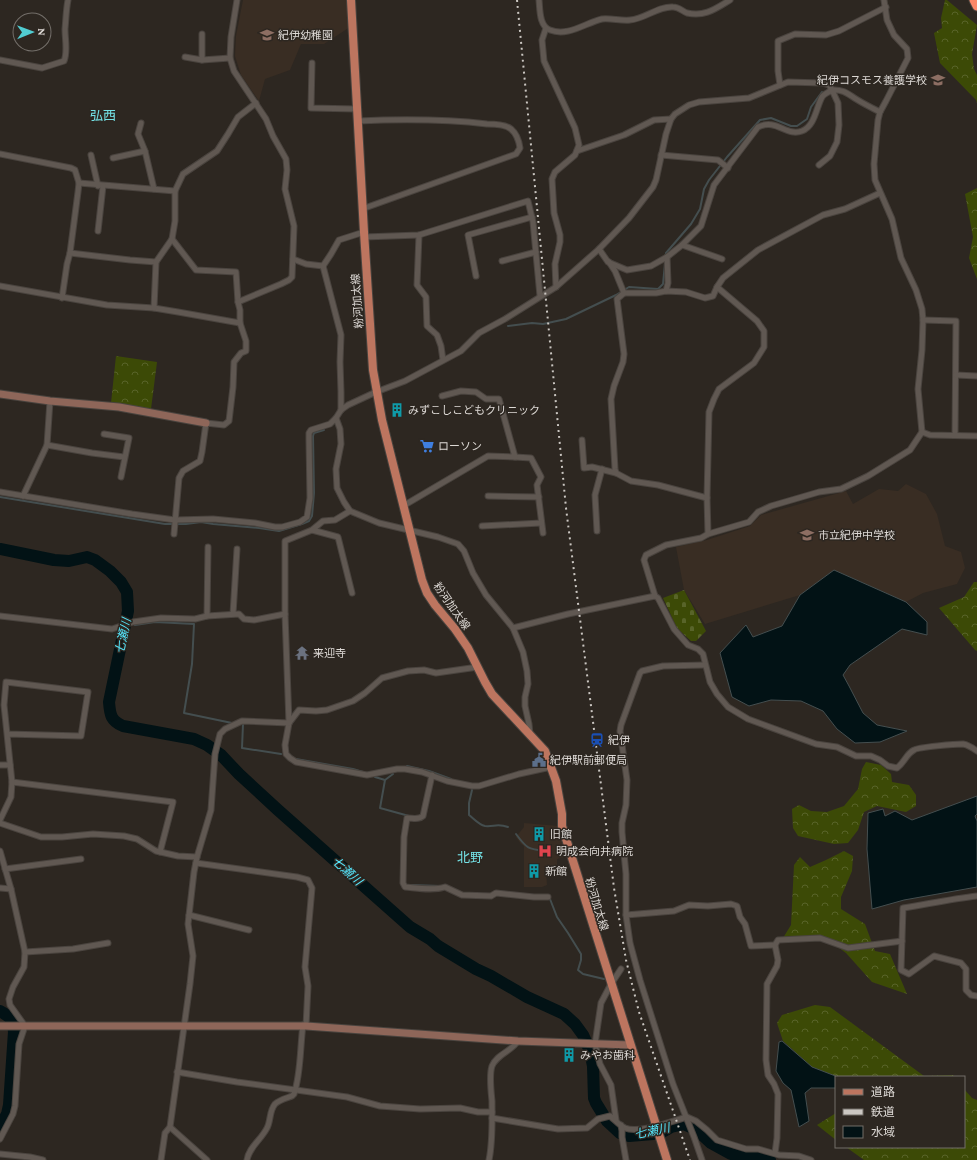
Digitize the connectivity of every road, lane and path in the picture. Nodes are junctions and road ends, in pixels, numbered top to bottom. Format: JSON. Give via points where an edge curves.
{"nodes":[{"id":1,"x":68,"y":0,"type":"edge"},
{"id":2,"x":237,"y":0,"type":"edge"},
{"id":3,"x":351,"y":0,"type":"edge"},
{"id":4,"x":539,"y":0,"type":"edge"},
{"id":5,"x":730,"y":0,"type":"edge"},
{"id":6,"x":884,"y":0,"type":"edge"},
{"id":7,"x":974,"y":0,"type":"edge"},
{"id":8,"x":977,"y":6,"type":"edge"},
{"id":9,"x":886,"y":7,"type":"junction"},
{"id":10,"x":546,"y":28,"type":"junction"},
{"id":11,"x":202,"y":34,"type":"dead end"},
{"id":12,"x":185,"y":57,"type":"dead end"},
{"id":13,"x":230,"y":58,"type":"junction"},
{"id":14,"x":0,"y":60,"type":"edge"},
{"id":15,"x":202,"y":60,"type":"junction"},
{"id":16,"x":312,"y":63,"type":"dead end"},
{"id":17,"x":780,"y":85,"type":"junction"},
{"id":18,"x":832,"y":90,"type":"junction"},
{"id":19,"x":256,"y":103,"type":"junction"},
{"id":20,"x":357,"y":108,"type":"junction"},
{"id":21,"x":880,"y":112,"type":"junction"},
{"id":22,"x":671,"y":118,"type":"junction"},
{"id":23,"x":358,"y":121,"type":"junction"},
{"id":24,"x":141,"y":123,"type":"dead end"},
{"id":25,"x":145,"y":151,"type":"junction"},
{"id":26,"x":577,"y":151,"type":"junction"},
{"id":27,"x":0,"y":154,"type":"edge"},
{"id":28,"x":91,"y":155,"type":"dead end"},
{"id":29,"x":661,"y":155,"type":"junction"},
{"id":30,"x":113,"y":158,"type":"dead end"},
{"id":31,"x":819,"y":165,"type":"dead end"},
{"id":32,"x":728,"y":168,"type":"junction"},
{"id":33,"x":79,"y":183,"type":"junction"},
{"id":34,"x":101,"y":186,"type":"junction"},
{"id":35,"x":154,"y":190,"type":"junction"},
{"id":36,"x":175,"y":191,"type":"junction"},
{"id":37,"x":880,"y":193,"type":"junction"},
{"id":38,"x":362,"y":208,"type":"junction"},
{"id":39,"x":532,"y":217,"type":"junction"},
{"id":40,"x":98,"y":231,"type":"dead end"},
{"id":41,"x":364,"y":234,"type":"junction"},
{"id":42,"x":419,"y":235,"type":"junction"},
{"id":43,"x":172,"y":238,"type":"junction"},
{"id":44,"x":682,"y":245,"type":"junction"},
{"id":45,"x":599,"y":249,"type":"junction"},
{"id":46,"x":536,"y":252,"type":"junction"},
{"id":47,"x":70,"y":253,"type":"junction"},
{"id":48,"x":668,"y":257,"type":"junction"},
{"id":49,"x":722,"y":259,"type":"dead end"},
{"id":50,"x":293,"y":260,"type":"junction"},
{"id":51,"x":502,"y":261,"type":"dead end"},
{"id":52,"x":156,"y":262,"type":"junction"},
{"id":53,"x":608,"y":262,"type":"junction"},
{"id":54,"x":323,"y":266,"type":"junction"},
{"id":55,"x":476,"y":276,"type":"dead end"},
{"id":56,"x":0,"y":286,"type":"edge"},
{"id":57,"x":556,"y":287,"type":"junction"},
{"id":58,"x":717,"y":287,"type":"junction"},
{"id":59,"x":666,"y":291,"type":"junction"},
{"id":60,"x":624,"y":293,"type":"junction"},
{"id":61,"x":540,"y":296,"type":"junction"},
{"id":62,"x":62,"y":298,"type":"junction"},
{"id":63,"x":238,"y":302,"type":"junction"},
{"id":64,"x":154,"y":308,"type":"junction"},
{"id":65,"x":923,"y":320,"type":"junction"},
{"id":66,"x":240,"y":323,"type":"junction"},
{"id":67,"x":443,"y":360,"type":"junction"},
{"id":68,"x":956,"y":375,"type":"junction"},
{"id":69,"x":977,"y":376,"type":"edge"},
{"id":70,"x":376,"y":392,"type":"junction"},
{"id":71,"x":0,"y":394,"type":"edge"},
{"id":72,"x":442,"y":396,"type":"dead end"},
{"id":73,"x":50,"y":401,"type":"junction"},
{"id":74,"x":341,"y":410,"type":"junction"},
{"id":75,"x":336,"y":418,"type":"junction"},
{"id":76,"x":206,"y":423,"type":"junction"},
{"id":77,"x":922,"y":432,"type":"junction"},
{"id":78,"x":104,"y":434,"type":"dead end"},
{"id":79,"x":955,"y":435,"type":"junction"},
{"id":80,"x":977,"y":436,"type":"edge"},
{"id":81,"x":582,"y":440,"type":"dead end"},
{"id":82,"x":47,"y":445,"type":"junction"},
{"id":83,"x":124,"y":457,"type":"junction"},
{"id":84,"x":515,"y":457,"type":"junction"},
{"id":85,"x":602,"y":469,"type":"junction"},
{"id":86,"x":616,"y":473,"type":"junction"},
{"id":87,"x":121,"y":477,"type":"dead end"},
{"id":88,"x":0,"y":492,"type":"edge"},
{"id":89,"x":22,"y":496,"type":"junction"},
{"id":90,"x":488,"y":496,"type":"dead end"},
{"id":91,"x":539,"y":497,"type":"junction"},
{"id":92,"x":707,"y":498,"type":"junction"},
{"id":93,"x":403,"y":506,"type":"junction"},
{"id":94,"x":350,"y":511,"type":"junction"},
{"id":95,"x":175,"y":521,"type":"junction"},
{"id":96,"x":541,"y":523,"type":"junction"},
{"id":97,"x":482,"y":526,"type":"dead end"},
{"id":98,"x":312,"y":530,"type":"junction"},
{"id":99,"x":409,"y":530,"type":"junction"},
{"id":100,"x":597,"y":531,"type":"dead end"},
{"id":101,"x":542,"y":533,"type":"dead end"},
{"id":102,"x":174,"y":534,"type":"dead end"},
{"id":103,"x":708,"y":534,"type":"junction"},
{"id":104,"x":208,"y":547,"type":"dead end"},
{"id":105,"x":237,"y":549,"type":"dead end"},
{"id":106,"x":352,"y":593,"type":"dead end"},
{"id":107,"x":655,"y":596,"type":"junction"},
{"id":108,"x":233,"y":614,"type":"junction"},
{"id":109,"x":284,"y":614,"type":"junction"},
{"id":110,"x":0,"y":616,"type":"edge"},
{"id":111,"x":207,"y":616,"type":"junction"},
{"id":112,"x":513,"y":628,"type":"junction"},
{"id":113,"x":705,"y":665,"type":"junction"},
{"id":114,"x":478,"y":667,"type":"junction"},
{"id":115,"x":289,"y":723,"type":"junction"},
{"id":116,"x":7,"y":734,"type":"junction"},
{"id":117,"x":530,"y":735,"type":"junction"},
{"id":118,"x":977,"y":751,"type":"edge"},
{"id":119,"x":4,"y":765,"type":"edge"},
{"id":120,"x":551,"y":767,"type":"junction"},
{"id":121,"x":432,"y":775,"type":"junction"},
{"id":122,"x":12,"y":782,"type":"junction"},
{"id":123,"x":0,"y":821,"type":"edge"},
{"id":124,"x":0,"y":851,"type":"edge"},
{"id":125,"x":160,"y":852,"type":"junction"},
{"id":126,"x":197,"y":857,"type":"junction"},
{"id":127,"x":81,"y":859,"type":"dead end"},
{"id":128,"x":196,"y":863,"type":"junction"},
{"id":129,"x":5,"y":870,"type":"junction"},
{"id":130,"x":0,"y":888,"type":"edge"},
{"id":131,"x":11,"y":889,"type":"junction"},
{"id":132,"x":977,"y":896,"type":"edge"},
{"id":133,"x":548,"y":897,"type":"dead end"},
{"id":134,"x":189,"y":915,"type":"junction"},
{"id":135,"x":626,"y":916,"type":"junction"},
{"id":136,"x":249,"y":930,"type":"dead end"},
{"id":137,"x":902,"y":941,"type":"junction"},
{"id":138,"x":108,"y":943,"type":"dead end"},
{"id":139,"x":775,"y":945,"type":"junction"},
{"id":140,"x":25,"y":952,"type":"junction"},
{"id":141,"x":621,"y":969,"type":"dead end"},
{"id":142,"x":611,"y":984,"type":"junction"},
{"id":143,"x":977,"y":996,"type":"edge"},
{"id":144,"x":0,"y":1026,"type":"edge"},
{"id":145,"x":22,"y":1026,"type":"junction"},
{"id":146,"x":183,"y":1026,"type":"junction"},
{"id":147,"x":304,"y":1026,"type":"junction"},
{"id":148,"x":518,"y":1041,"type":"junction"},
{"id":149,"x":594,"y":1044,"type":"junction"},
{"id":150,"x":630,"y":1045,"type":"junction"},
{"id":151,"x":177,"y":1072,"type":"junction"},
{"id":152,"x":296,"y":1090,"type":"junction"},
{"id":153,"x":492,"y":1112,"type":"junction"},
{"id":154,"x":686,"y":1116,"type":"junction"},
{"id":155,"x":492,"y":1118,"type":"junction"},
{"id":156,"x":616,"y":1120,"type":"junction"},
{"id":157,"x":170,"y":1127,"type":"junction"},
{"id":158,"x":621,"y":1128,"type":"junction"},
{"id":159,"x":658,"y":1130,"type":"junction"},
{"id":160,"x":0,"y":1139,"type":"edge"},
{"id":161,"x":775,"y":1153,"type":"junction"},
{"id":162,"x":0,"y":1154,"type":"edge"},
{"id":163,"x":43,"y":1160,"type":"edge"},
{"id":164,"x":161,"y":1160,"type":"edge"},
{"id":165,"x":207,"y":1160,"type":"edge"},
{"id":166,"x":247,"y":1160,"type":"edge"},
{"id":167,"x":489,"y":1160,"type":"edge"},
{"id":168,"x":626,"y":1160,"type":"edge"},
{"id":169,"x":667,"y":1160,"type":"edge"},
{"id":170,"x":702,"y":1160,"type":"edge"},
{"id":171,"x":811,"y":1160,"type":"edge"}],
"edges":[{"from":1,"to":14,"type":"street","via":[[64,61],[42,68]]},
{"from":2,"to":13,"type":"street"},
{"from":3,"to":20,"type":"main road","name":"粉河加太線"},
{"from":4,"to":10,"type":"street","via":[[542,21]]},
{"from":5,"to":10,"type":"street","via":[[708,13],[687,12],[673,7],[630,20],[603,19],[567,32]]},
{"from":6,"to":9,"type":"street"},
{"from":7,"to":8,"type":"highway"},
{"from":9,"to":17,"type":"street","via":[[839,31],[826,34],[795,34],[778,41]]},
{"from":9,"to":21,"type":"street","via":[[887,20],[894,35],[907,50],[908,58]]},
{"from":10,"to":26,"type":"street","via":[[542,40],[544,61],[575,128]]},
{"from":11,"to":15,"type":"street"},
{"from":12,"to":15,"type":"street"},
{"from":13,"to":15,"type":"street"},
{"from":13,"to":19,"type":"street","via":[[234,71]]},
{"from":16,"to":20,"type":"street","via":[[311,108]]},
{"from":17,"to":18,"type":"street","via":[[788,82],[822,83],[829,85]]},
{"from":17,"to":22,"type":"street","via":[[749,98],[689,105]]},
{"from":18,"to":21,"type":"street","via":[[846,92]]},
{"from":18,"to":31,"type":"street","via":[[838,103],[840,125],[837,142],[830,156]]},
{"from":18,"to":32,"type":"street","via":[[823,96],[812,121],[803,130],[794,132],[770,124],[758,127]]},
{"from":19,"to":36,"type":"street","via":[[238,117],[217,152],[183,174]]},
{"from":19,"to":50,"type":"street","via":[[286,159],[285,189],[294,226]]},
{"from":20,"to":23,"type":"main road","name":"粉河加太線"},
{"from":21,"to":37,"type":"street","via":[[874,164],[875,180]]},
{"from":22,"to":26,"type":"street","via":[[654,120],[624,135]]},
{"from":22,"to":29,"type":"street"},
{"from":23,"to":38,"type":"main road","name":"粉河加太線"},
{"from":23,"to":38,"type":"street","via":[[398,119],[501,125],[511,129],[518,138],[520,148],[516,154]]},
{"from":24,"to":25,"type":"street","via":[[138,134]]},
{"from":25,"to":30,"type":"street"},
{"from":25,"to":35,"type":"street"},
{"from":26,"to":57,"type":"street","via":[[555,172],[552,179],[554,213],[560,235],[555,264]]},
{"from":27,"to":33,"type":"street","via":[[71,168],[75,170]]},
{"from":28,"to":34,"type":"street"},
{"from":29,"to":32,"type":"street","via":[[718,160]]},
{"from":29,"to":45,"type":"street","via":[[653,187],[630,218]]},
{"from":32,"to":44,"type":"street","via":[[714,185],[701,226]]},
{"from":33,"to":34,"type":"street"},
{"from":33,"to":47,"type":"street"},
{"from":34,"to":35,"type":"street"},
{"from":34,"to":40,"type":"street"},
{"from":35,"to":36,"type":"street"},
{"from":36,"to":43,"type":"street"},
{"from":37,"to":58,"type":"street","via":[[846,209],[823,215],[758,250],[723,278]]},
{"from":37,"to":65,"type":"street","via":[[892,219],[901,258],[918,297]]},
{"from":38,"to":41,"type":"main road","name":"粉河加太線"},
{"from":39,"to":42,"type":"street","via":[[528,201]]},
{"from":39,"to":46,"type":"street"},
{"from":39,"to":55,"type":"street","via":[[468,235]]},
{"from":41,"to":42,"type":"street"},
{"from":41,"to":54,"type":"street","via":[[339,240]]},
{"from":41,"to":70,"type":"main road","name":"粉河加太線","via":[[372,370]]},
{"from":42,"to":67,"type":"street","via":[[417,285],[426,298],[427,326],[437,335]]},
{"from":43,"to":52,"type":"street"},
{"from":43,"to":63,"type":"street","via":[[196,270],[236,272]]},
{"from":44,"to":48,"type":"street"},
{"from":44,"to":49,"type":"street"},
{"from":45,"to":53,"type":"street"},
{"from":45,"to":57,"type":"street"},
{"from":46,"to":51,"type":"street"},
{"from":46,"to":61,"type":"street"},
{"from":47,"to":52,"type":"street"},
{"from":47,"to":62,"type":"street"},
{"from":48,"to":53,"type":"street","via":[[651,266],[627,270]]},
{"from":48,"to":59,"type":"street"},
{"from":50,"to":54,"type":"street"},
{"from":50,"to":63,"type":"street","via":[[292,277],[289,280]]},
{"from":52,"to":64,"type":"street"},
{"from":53,"to":60,"type":"street","via":[[615,271]]},
{"from":54,"to":74,"type":"street","via":[[341,335]]},
{"from":56,"to":62,"type":"street"},
{"from":57,"to":61,"type":"street"},
{"from":58,"to":59,"type":"street","via":[[712,296],[705,298],[686,292]]},
{"from":58,"to":92,"type":"street","via":[[757,321],[764,331],[764,347],[754,363],[720,389],[709,412]]},
{"from":59,"to":60,"type":"street"},
{"from":60,"to":86,"type":"street","via":[[617,299],[624,354],[611,399]]},
{"from":61,"to":67,"type":"street","via":[[479,333],[461,351]]},
{"from":62,"to":64,"type":"street","via":[[107,305]]},
{"from":63,"to":66,"type":"street"},
{"from":64,"to":66,"type":"street"},
{"from":65,"to":68,"type":"street","via":[[956,321]]},
{"from":65,"to":77,"type":"street","via":[[918,390]]},
{"from":66,"to":76,"type":"street","via":[[246,351],[234,362],[229,421],[224,425]]},
{"from":67,"to":70,"type":"street","via":[[406,381]]},
{"from":68,"to":69,"type":"street"},
{"from":68,"to":79,"type":"street"},
{"from":70,"to":74,"type":"street","via":[[352,402]]},
{"from":70,"to":93,"type":"main road","name":"粉河加太線"},
{"from":71,"to":73,"type":"street"},
{"from":72,"to":84,"type":"street","via":[[461,391],[476,392],[486,400],[499,399]]},
{"from":73,"to":76,"type":"street","via":[[119,408]]},
{"from":73,"to":82,"type":"street"},
{"from":74,"to":75,"type":"street"},
{"from":75,"to":94,"type":"street","via":[[342,444],[336,469],[337,488]]},
{"from":75,"to":95,"type":"street","via":[[330,424],[309,433],[310,498],[307,517],[300,522],[275,527],[213,519]]},
{"from":76,"to":95,"type":"street","via":[[200,461],[183,471],[180,478]]},
{"from":77,"to":79,"type":"street","via":[[930,435]]},
{"from":77,"to":103,"type":"street","via":[[910,450],[841,489],[819,492],[771,506],[758,512],[749,522]]},
{"from":78,"to":83,"type":"street","via":[[129,438]]},
{"from":79,"to":80,"type":"street"},
{"from":81,"to":85,"type":"street","via":[[584,468]]},
{"from":82,"to":83,"type":"street"},
{"from":82,"to":89,"type":"street"},
{"from":83,"to":87,"type":"street"},
{"from":84,"to":91,"type":"street","via":[[531,458],[541,477],[538,485]]},
{"from":84,"to":93,"type":"street","via":[[488,456]]},
{"from":85,"to":86,"type":"street"},
{"from":85,"to":100,"type":"street","via":[[595,495]]},
{"from":86,"to":92,"type":"street","via":[[631,481]]},
{"from":88,"to":89,"type":"street"},
{"from":89,"to":95,"type":"street"},
{"from":90,"to":91,"type":"street"},
{"from":91,"to":96,"type":"street"},
{"from":92,"to":103,"type":"street"},
{"from":93,"to":99,"type":"main road","name":"粉河加太線"},
{"from":94,"to":98,"type":"street","via":[[335,520],[323,521]]},
{"from":94,"to":99,"type":"street","via":[[379,523]]},
{"from":95,"to":102,"type":"street"},
{"from":96,"to":97,"type":"street"},
{"from":96,"to":101,"type":"street"},
{"from":98,"to":106,"type":"street","via":[[338,537]]},
{"from":98,"to":109,"type":"street","via":[[285,541]]},
{"from":99,"to":112,"type":"street","via":[[458,544],[464,550],[473,573],[486,595]]},
{"from":99,"to":114,"type":"main road","name":"粉河加太線","via":[[427,593],[455,629]]},
{"from":103,"to":107,"type":"street","via":[[701,538],[666,545],[646,555],[644,560]]},
{"from":104,"to":111,"type":"street"},
{"from":105,"to":108,"type":"street"},
{"from":107,"to":112,"type":"street"},
{"from":107,"to":113,"type":"street","via":[[674,629],[688,645],[698,648],[703,654]]},
{"from":108,"to":109,"type":"street","via":[[254,620]]},
{"from":108,"to":111,"type":"street"},
{"from":109,"to":115,"type":"street"},
{"from":110,"to":111,"type":"street","via":[[112,629],[132,622],[162,618],[195,619]]},
{"from":112,"to":117,"type":"street","via":[[523,652],[527,671],[525,706]]},
{"from":113,"to":118,"type":"street","via":[[710,682],[728,707],[748,719],[816,744],[837,747],[856,756],[871,756],[897,768],[915,749],[964,744]]},
{"from":113,"to":135,"type":"street","via":[[663,666],[642,671],[621,725],[627,780],[622,823]]},
{"from":114,"to":115,"type":"street","via":[[436,673],[408,670],[382,678],[353,701],[327,710],[299,710]]},
{"from":114,"to":117,"type":"main road","name":"粉河加太線","via":[[492,694]]},
{"from":115,"to":121,"type":"street","via":[[286,754],[296,762],[367,775],[405,769]]},
{"from":115,"to":126,"type":"street","via":[[242,720],[220,734],[215,754],[211,810]]},
{"from":116,"to":116,"type":"street","via":[[81,736],[88,692],[6,682],[4,705]]},
{"from":116,"to":119,"type":"street"},
{"from":117,"to":120,"type":"main road","name":"粉河加太線","via":[[545,752]]},
{"from":119,"to":122,"type":"street"},
{"from":120,"to":121,"type":"street","via":[[479,786],[447,781]]},
{"from":120,"to":142,"type":"main road","name":"粉河加太線","via":[[556,781],[562,826]]},
{"from":121,"to":133,"type":"street","via":[[423,816],[418,819],[407,818],[404,837],[405,887],[445,887],[462,896],[491,896],[496,893]]},
{"from":122,"to":123,"type":"street","via":[[11,797]]},
{"from":122,"to":125,"type":"street","via":[[173,802]]},
{"from":123,"to":125,"type":"street","via":[[41,837],[93,834],[124,836],[137,839]]},
{"from":124,"to":129,"type":"street"},
{"from":125,"to":126,"type":"street"},
{"from":126,"to":128,"type":"street"},
{"from":127,"to":129,"type":"street"},
{"from":128,"to":134,"type":"street"},
{"from":128,"to":147,"type":"street","via":[[308,880],[312,888],[305,967],[308,986]]},
{"from":129,"to":131,"type":"street"},
{"from":130,"to":131,"type":"street"},
{"from":131,"to":140,"type":"street"},
{"from":132,"to":137,"type":"street","via":[[903,908]]},
{"from":134,"to":136,"type":"street"},
{"from":134,"to":146,"type":"street","via":[[193,956]]},
{"from":135,"to":139,"type":"street","via":[[674,911],[689,905],[731,904],[737,906],[751,946]]},
{"from":135,"to":154,"type":"street","via":[[640,980]]},
{"from":137,"to":139,"type":"street","via":[[848,948],[820,938],[778,940]]},
{"from":137,"to":143,"type":"street","via":[[901,970],[909,974],[934,956],[961,963],[966,969],[966,990],[971,996]]},
{"from":138,"to":140,"type":"street","via":[[73,949]]},
{"from":139,"to":161,"type":"street","via":[[777,966],[767,984],[766,1060],[768,1075],[778,1094]]},
{"from":140,"to":145,"type":"street","via":[[24,966],[9,999]]},
{"from":141,"to":142,"type":"street"},
{"from":142,"to":149,"type":"street","via":[[601,1003]]},
{"from":142,"to":150,"type":"main road","name":"粉河加太線"},
{"from":144,"to":145,"type":"street"},
{"from":145,"to":146,"type":"street"},
{"from":145,"to":160,"type":"street","via":[[15,1106]]},
{"from":146,"to":147,"type":"street"},
{"from":146,"to":151,"type":"street"},
{"from":147,"to":148,"type":"street"},
{"from":147,"to":152,"type":"street"},
{"from":148,"to":149,"type":"street"},
{"from":148,"to":153,"type":"street","via":[[492,1066]]},
{"from":149,"to":150,"type":"street"},
{"from":149,"to":156,"type":"street","via":[[600,1064],[611,1085]]},
{"from":150,"to":159,"type":"main road","name":"粉河加太線"},
{"from":151,"to":152,"type":"street"},
{"from":151,"to":157,"type":"street"},
{"from":152,"to":153,"type":"street","via":[[347,1097],[380,1106],[460,1108]]},
{"from":152,"to":166,"type":"street","via":[[292,1096],[277,1102],[274,1106],[268,1128],[248,1153]]},
{"from":153,"to":155,"type":"street"},
{"from":154,"to":159,"type":"street"},
{"from":154,"to":161,"type":"street","via":[[696,1121],[717,1140],[746,1149]]},
{"from":154,"to":170,"type":"street"},
{"from":155,"to":156,"type":"street","via":[[558,1129],[587,1128],[598,1119],[610,1116]]},
{"from":155,"to":167,"type":"street"},
{"from":156,"to":158,"type":"street"},
{"from":157,"to":164,"type":"street","via":[[165,1133]]},
{"from":157,"to":165,"type":"street"},
{"from":158,"to":159,"type":"street"},
{"from":158,"to":168,"type":"street"},
{"from":159,"to":169,"type":"main road","name":"粉河加太線"},
{"from":161,"to":171,"type":"street"},
{"from":162,"to":163,"type":"street"}]}
